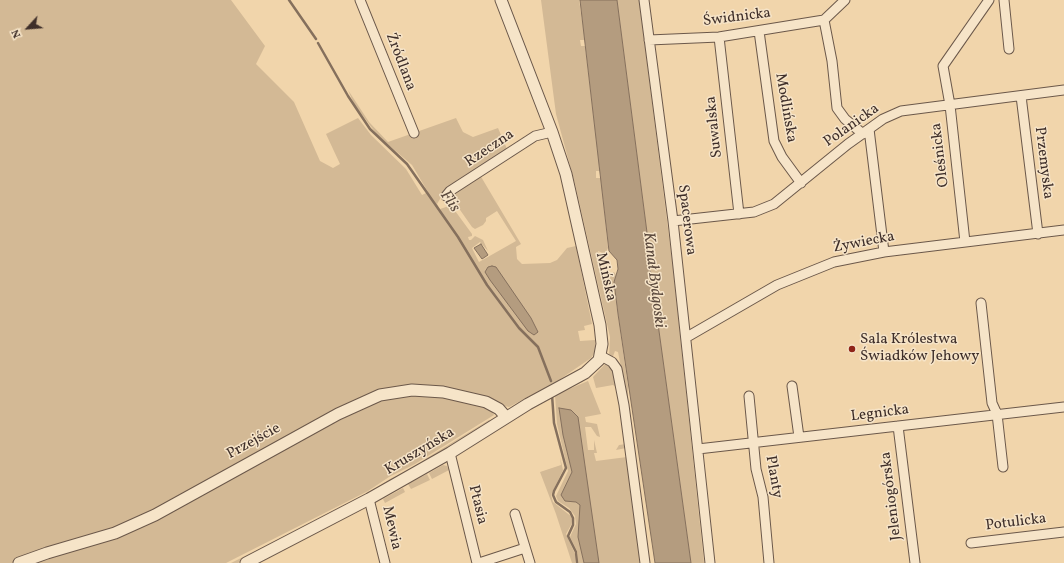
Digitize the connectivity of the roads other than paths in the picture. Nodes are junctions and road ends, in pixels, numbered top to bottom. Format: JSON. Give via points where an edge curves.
{"nodes":[{"id":1,"x":360,"y":0,"type":"edge"},
{"id":2,"x":502,"y":0,"type":"edge"},
{"id":3,"x":644,"y":0,"type":"edge"},
{"id":4,"x":988,"y":0,"type":"edge"},
{"id":5,"x":1004,"y":0,"type":"edge"},
{"id":6,"x":842,"y":1,"type":"edge"},
{"id":7,"x":824,"y":20,"type":"junction"},
{"id":8,"x":759,"y":31,"type":"junction"},
{"id":9,"x":719,"y":37,"type":"junction"},
{"id":10,"x":649,"y":40,"type":"junction"},
{"id":11,"x":1009,"y":49,"type":"dead end"},
{"id":12,"x":1064,"y":90,"type":"edge"},
{"id":13,"x":1021,"y":96,"type":"junction"},
{"id":14,"x":950,"y":105,"type":"junction"},
{"id":15,"x":849,"y":123,"type":"junction"},
{"id":16,"x":866,"y":131,"type":"junction"},
{"id":17,"x":552,"y":132,"type":"junction"},
{"id":18,"x":414,"y":133,"type":"dead end"},
{"id":19,"x":848,"y":144,"type":"junction"},
{"id":20,"x":801,"y":182,"type":"junction"},
{"id":21,"x":446,"y":196,"type":"dead end"},
{"id":22,"x":739,"y":214,"type":"junction"},
{"id":23,"x":673,"y":221,"type":"junction"},
{"id":24,"x":1064,"y":230,"type":"edge"},
{"id":25,"x":1038,"y":234,"type":"junction"},
{"id":26,"x":965,"y":242,"type":"junction"},
{"id":27,"x":884,"y":252,"type":"junction"},
{"id":28,"x":981,"y":303,"type":"dead end"},
{"id":29,"x":686,"y":337,"type":"junction"},
{"id":30,"x":601,"y":356,"type":"junction"},
{"id":31,"x":792,"y":386,"type":"dead end"},
{"id":32,"x":749,"y":396,"type":"dead end"},
{"id":33,"x":1064,"y":407,"type":"edge"},
{"id":34,"x":997,"y":414,"type":"junction"},
{"id":35,"x":506,"y":417,"type":"junction"},
{"id":36,"x":898,"y":426,"type":"junction"},
{"id":37,"x":799,"y":437,"type":"junction"},
{"id":38,"x":753,"y":442,"type":"junction"},
{"id":39,"x":698,"y":449,"type":"junction"},
{"id":40,"x":450,"y":453,"type":"junction"},
{"id":41,"x":1003,"y":467,"type":"dead end"},
{"id":42,"x":370,"y":499,"type":"junction"},
{"id":43,"x":515,"y":514,"type":"dead end"},
{"id":44,"x":1064,"y":532,"type":"edge"},
{"id":45,"x":971,"y":542,"type":"dead end"},
{"id":46,"x":525,"y":548,"type":"junction"},
{"id":47,"x":19,"y":563,"type":"edge"},
{"id":48,"x":246,"y":563,"type":"edge"},
{"id":49,"x":385,"y":563,"type":"edge"},
{"id":50,"x":478,"y":563,"type":"edge"},
{"id":51,"x":530,"y":563,"type":"edge"},
{"id":52,"x":644,"y":563,"type":"edge"},
{"id":53,"x":710,"y":563,"type":"edge"},
{"id":54,"x":769,"y":563,"type":"edge"},
{"id":55,"x":915,"y":563,"type":"edge"}],
"edges":[{"from":1,"to":18,"type":"street","name":"Źródlana"},
{"from":2,"to":17,"type":"street","name":"Mińska"},
{"from":3,"to":10,"type":"street","name":"Spacerowa"},
{"from":4,"to":14,"type":"street","name":"Oleśnicka","via":[[943,66]]},
{"from":5,"to":11,"type":"street"},
{"from":6,"to":7,"type":"street"},
{"from":7,"to":8,"type":"street","name":"Świdnicka"},
{"from":7,"to":15,"type":"street","via":[[837,108]]},
{"from":8,"to":9,"type":"street","name":"Świdnicka"},
{"from":8,"to":20,"type":"street","name":"Modlińska","via":[[774,141],[782,157]]},
{"from":9,"to":10,"type":"street","name":"Świdnicka"},
{"from":9,"to":22,"type":"street","name":"Suwalska"},
{"from":10,"to":23,"type":"street","name":"Spacerowa"},
{"from":12,"to":13,"type":"street","name":"Polanicka"},
{"from":13,"to":14,"type":"street","name":"Polanicka"},
{"from":13,"to":25,"type":"street","name":"Przemyska"},
{"from":14,"to":16,"type":"street","name":"Polanicka","via":[[901,111]]},
{"from":14,"to":26,"type":"street","name":"Oleśnicka"},
{"from":15,"to":16,"type":"street"},
{"from":15,"to":19,"type":"street"},
{"from":16,"to":19,"type":"street","name":"Polanicka"},
{"from":16,"to":27,"type":"street"},
{"from":17,"to":21,"type":"street","name":"Rzeczna","via":[[535,136]]},
{"from":17,"to":30,"type":"street","name":"Mińska","via":[[566,174],[598,316]]},
{"from":19,"to":20,"type":"street","name":"Polanicka"},
{"from":20,"to":22,"type":"street","name":"Polanicka","via":[[774,204],[754,212]]},
{"from":22,"to":23,"type":"street","name":"Polanicka"},
{"from":23,"to":29,"type":"street","name":"Spacerowa"},
{"from":24,"to":25,"type":"street","name":"Żywiecka"},
{"from":25,"to":26,"type":"street","name":"Żywiecka"},
{"from":26,"to":27,"type":"street","name":"Żywiecka"},
{"from":27,"to":29,"type":"street","name":"Żywiecka","via":[[834,262],[793,278]]},
{"from":28,"to":34,"type":"street","via":[[992,403]]},
{"from":29,"to":39,"type":"street","name":"Spacerowa"},
{"from":30,"to":35,"type":"street","name":"Kruszyńska","via":[[590,370]]},
{"from":30,"to":52,"type":"street","via":[[612,362],[617,369],[625,411]]},
{"from":31,"to":37,"type":"street"},
{"from":32,"to":38,"type":"street","name":"Planty"},
{"from":33,"to":34,"type":"street","name":"Legnicka"},
{"from":34,"to":36,"type":"street","name":"Legnicka"},
{"from":34,"to":41,"type":"street"},
{"from":35,"to":40,"type":"street","name":"Kruszyńska"},
{"from":35,"to":47,"type":"street","name":"Przejście","via":[[499,409],[486,402],[447,392],[412,390],[380,395],[338,414],[155,515],[115,533]]},
{"from":36,"to":37,"type":"street","name":"Legnicka"},
{"from":36,"to":55,"type":"street","name":"Jeleniogórska"},
{"from":37,"to":38,"type":"street","name":"Legnicka"},
{"from":38,"to":39,"type":"street","name":"Legnicka"},
{"from":38,"to":54,"type":"street","name":"Planty","via":[[763,497]]},
{"from":39,"to":53,"type":"street","name":"Spacerowa"},
{"from":40,"to":42,"type":"street","name":"Kruszyńska"},
{"from":40,"to":50,"type":"street","name":"Ptasia"},
{"from":42,"to":48,"type":"street","name":"Kruszyńska"},
{"from":42,"to":49,"type":"street","name":"Mewia"},
{"from":43,"to":46,"type":"street"},
{"from":44,"to":45,"type":"street","name":"Potulicka"},
{"from":46,"to":50,"type":"street"},
{"from":46,"to":51,"type":"street"}]}
